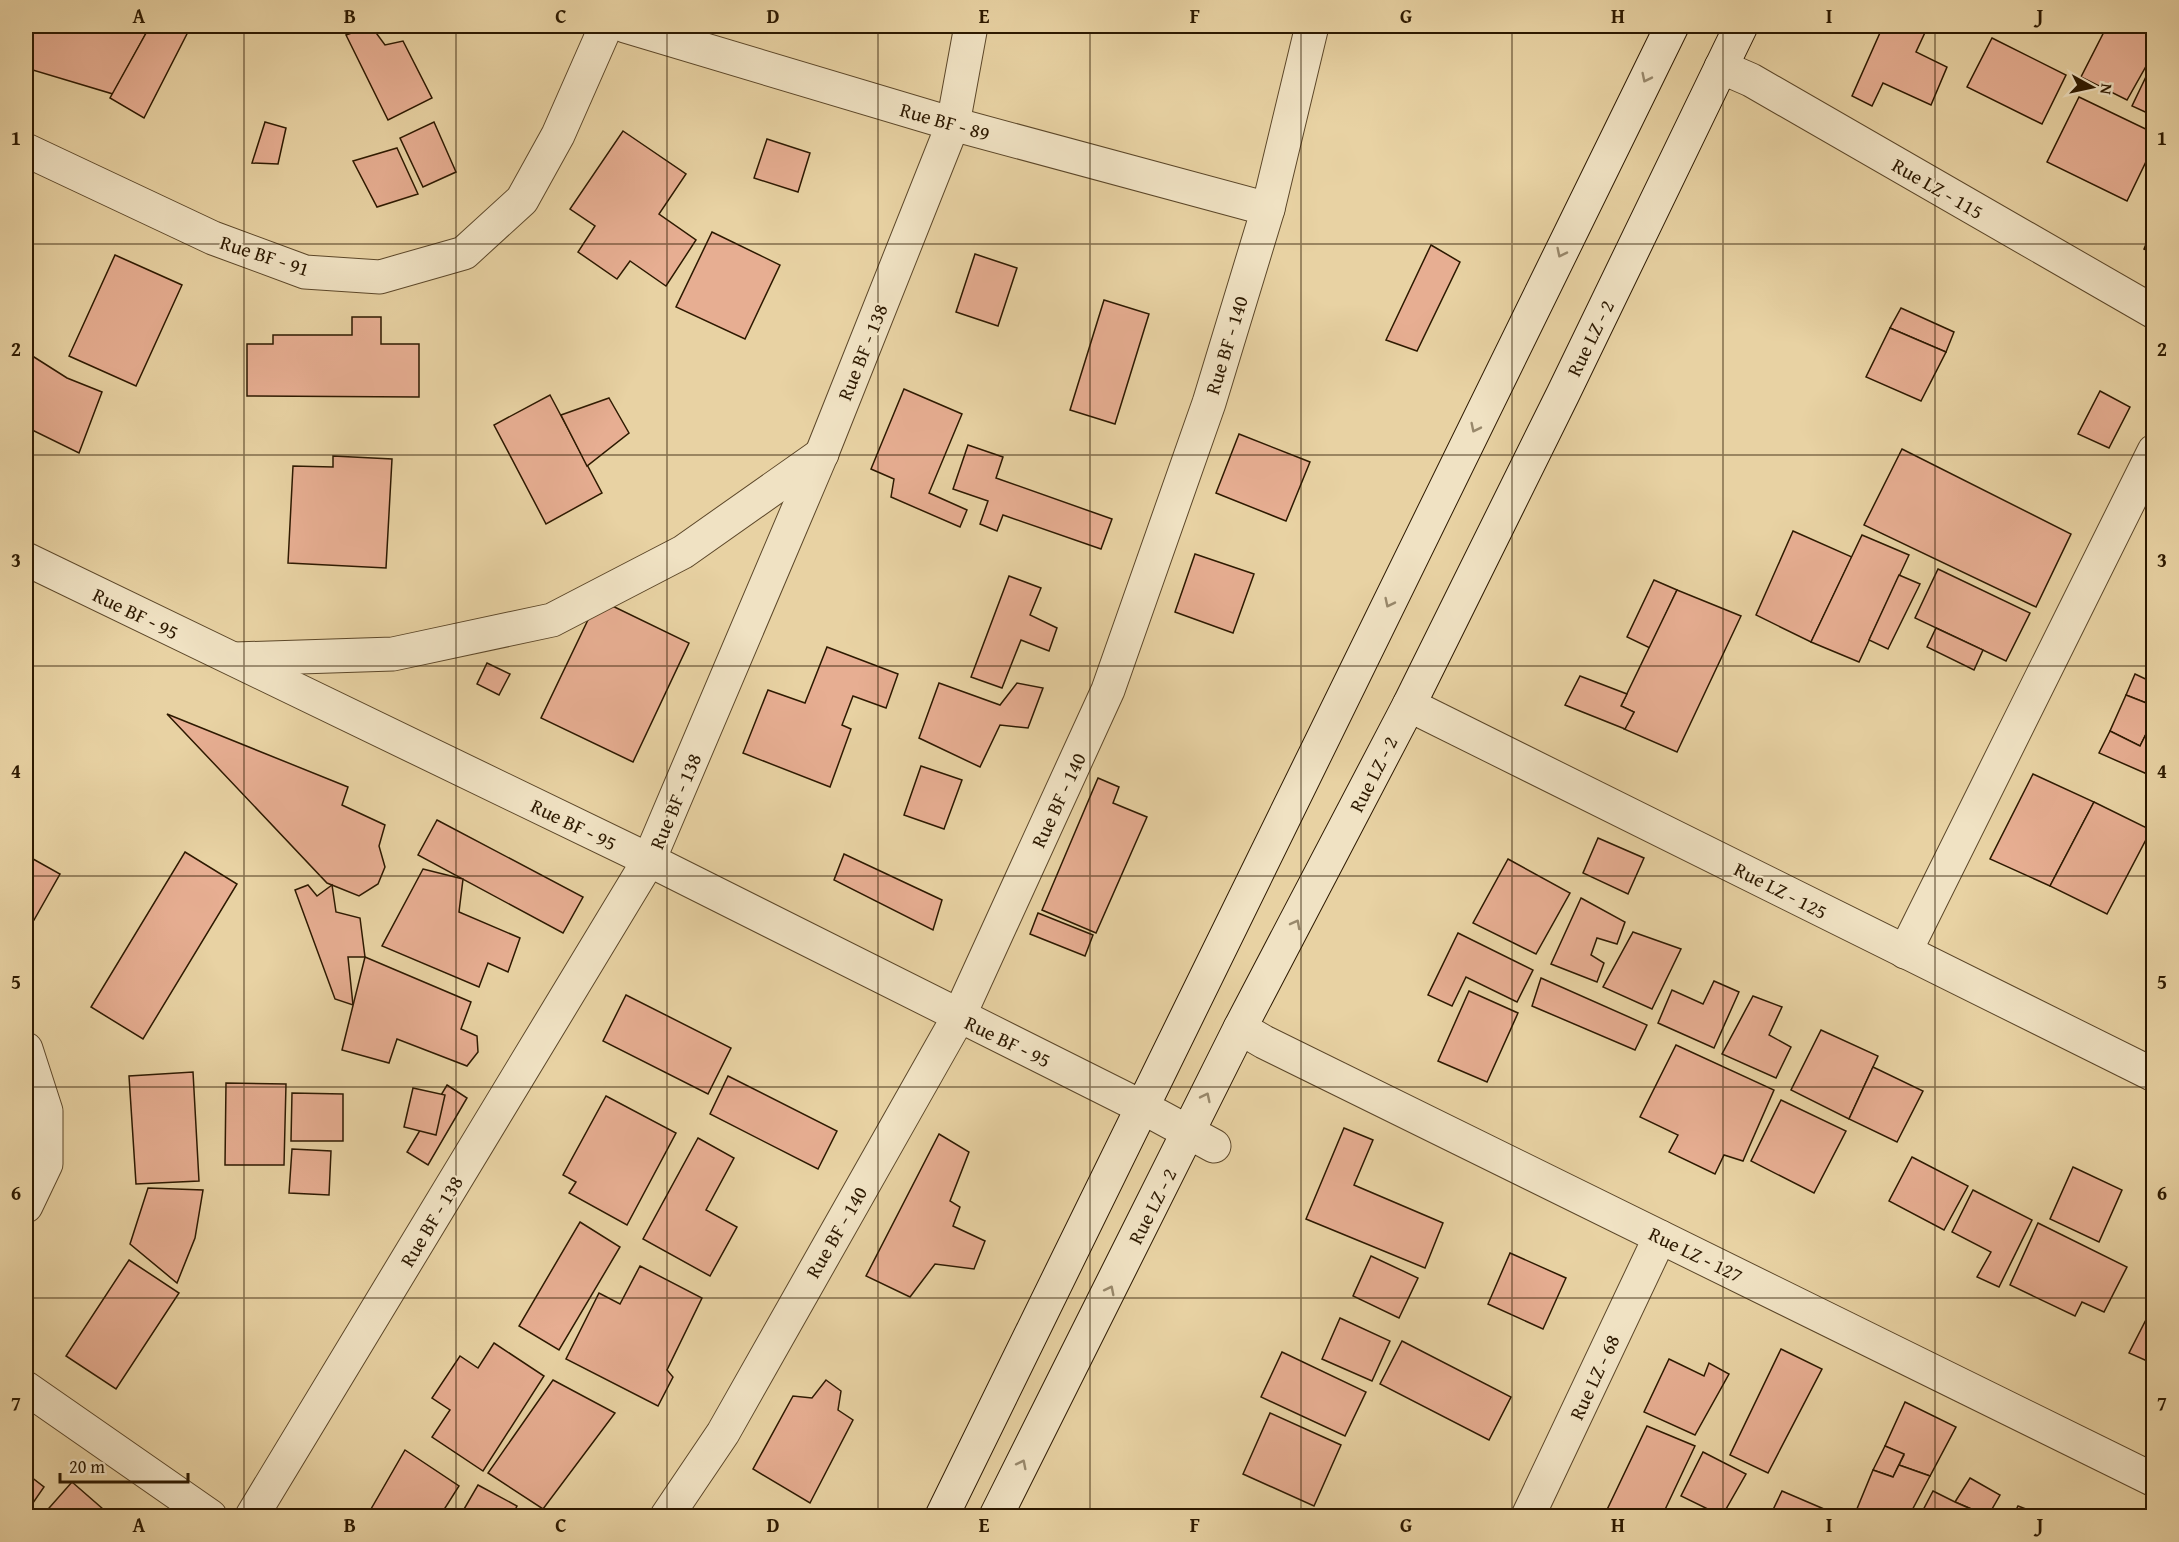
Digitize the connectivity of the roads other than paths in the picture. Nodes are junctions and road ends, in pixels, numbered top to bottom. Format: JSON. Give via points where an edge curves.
{"nodes":[{"id":1,"x":606,"y":26,"type":"edge"},
{"id":2,"x":624,"y":26,"type":"edge"},
{"id":3,"x":971,"y":26,"type":"edge"},
{"id":4,"x":1312,"y":26,"type":"edge"},
{"id":5,"x":1672,"y":26,"type":"edge"},
{"id":6,"x":1741,"y":26,"type":"edge"},
{"id":7,"x":1721,"y":67,"type":"junction"},
{"id":8,"x":953,"y":124,"type":"junction"},
{"id":9,"x":26,"y":150,"type":"edge"},
{"id":10,"x":1268,"y":209,"type":"junction"},
{"id":11,"x":2154,"y":312,"type":"edge"},
{"id":12,"x":2154,"y":451,"type":"edge"},
{"id":13,"x":822,"y":453,"type":"junction"},
{"id":14,"x":26,"y":559,"type":"edge"},
{"id":15,"x":230,"y":660,"type":"junction"},
{"id":16,"x":1409,"y":705,"type":"junction"},
{"id":17,"x":650,"y":860,"type":"junction"},
{"id":18,"x":1905,"y":952,"type":"junction"},
{"id":19,"x":959,"y":1016,"type":"junction"},
{"id":20,"x":1240,"y":1028,"type":"junction"},
{"id":21,"x":26,"y":1049,"type":"edge"},
{"id":22,"x":2154,"y":1075,"type":"edge"},
{"id":23,"x":1142,"y":1107,"type":"junction"},
{"id":24,"x":1201,"y":1139,"type":"junction"},
{"id":25,"x":26,"y":1206,"type":"edge"},
{"id":26,"x":1660,"y":1237,"type":"junction"},
{"id":27,"x":26,"y":1388,"type":"edge"},
{"id":28,"x":2154,"y":1480,"type":"edge"},
{"id":29,"x":210,"y":1516,"type":"edge"},
{"id":30,"x":252,"y":1516,"type":"edge"},
{"id":31,"x":667,"y":1516,"type":"edge"},
{"id":32,"x":942,"y":1516,"type":"edge"},
{"id":33,"x":996,"y":1516,"type":"edge"},
{"id":34,"x":1528,"y":1516,"type":"edge"}],
"edges":[{"from":1,"to":9,"type":"street","name":"Rue BF - 91","via":[[558,135],[522,200],[464,253],[380,277],[305,272],[213,238]]},
{"from":2,"to":8,"type":"street","name":"Rue BF - 89"},
{"from":3,"to":8,"type":"street","name":"Rue BF - 138"},
{"from":4,"to":10,"type":"street","name":"Rue BF - 140"},
{"from":5,"to":23,"type":"street","one_way":true},
{"from":6,"to":7,"type":"street","name":"Rue LZ - 2"},
{"from":7,"to":11,"type":"street","name":"Rue LZ - 115","via":[[1751,80]]},
{"from":7,"to":16,"type":"street","name":"Rue LZ - 2"},
{"from":8,"to":10,"type":"street","name":"Rue BF - 89"},
{"from":8,"to":13,"type":"street","name":"Rue BF - 138"},
{"from":10,"to":19,"type":"street","name":"Rue BF - 140","via":[[1209,403],[1108,690]]},
{"from":12,"to":18,"type":"street"},
{"from":13,"to":15,"type":"street","via":[[683,552],[552,620],[393,654]]},
{"from":13,"to":17,"type":"street","name":"Rue BF - 138"},
{"from":14,"to":15,"type":"street","name":"Rue BF - 95"},
{"from":15,"to":17,"type":"street","name":"Rue BF - 95"},
{"from":16,"to":18,"type":"street","name":"Rue LZ - 125"},
{"from":20,"to":16,"type":"street","name":"Rue LZ - 2","one_way":true},
{"from":17,"to":19,"type":"street","name":"Rue BF - 95"},
{"from":17,"to":30,"type":"street","name":"Rue BF - 138"},
{"from":18,"to":22,"type":"street","name":"Rue LZ - 125"},
{"from":19,"to":23,"type":"street","name":"Rue BF - 95"},
{"from":19,"to":31,"type":"street","name":"Rue BF - 140","via":[[723,1433]]},
{"from":24,"to":20,"type":"street","name":"Rue LZ - 2","one_way":true},
{"from":20,"to":26,"type":"street","name":"Rue LZ - 127"},
{"from":21,"to":25,"type":"street","via":[[46,1111],[46,1164]]},
{"from":23,"to":24,"type":"street","name":"Rue BF - 95"},
{"from":23,"to":32,"type":"street"},
{"from":33,"to":24,"type":"street","name":"Rue LZ - 2","one_way":true},
{"from":26,"to":28,"type":"street","name":"Rue LZ - 127"},
{"from":26,"to":34,"type":"street","name":"Rue LZ - 68"},
{"from":27,"to":29,"type":"street"}]}
